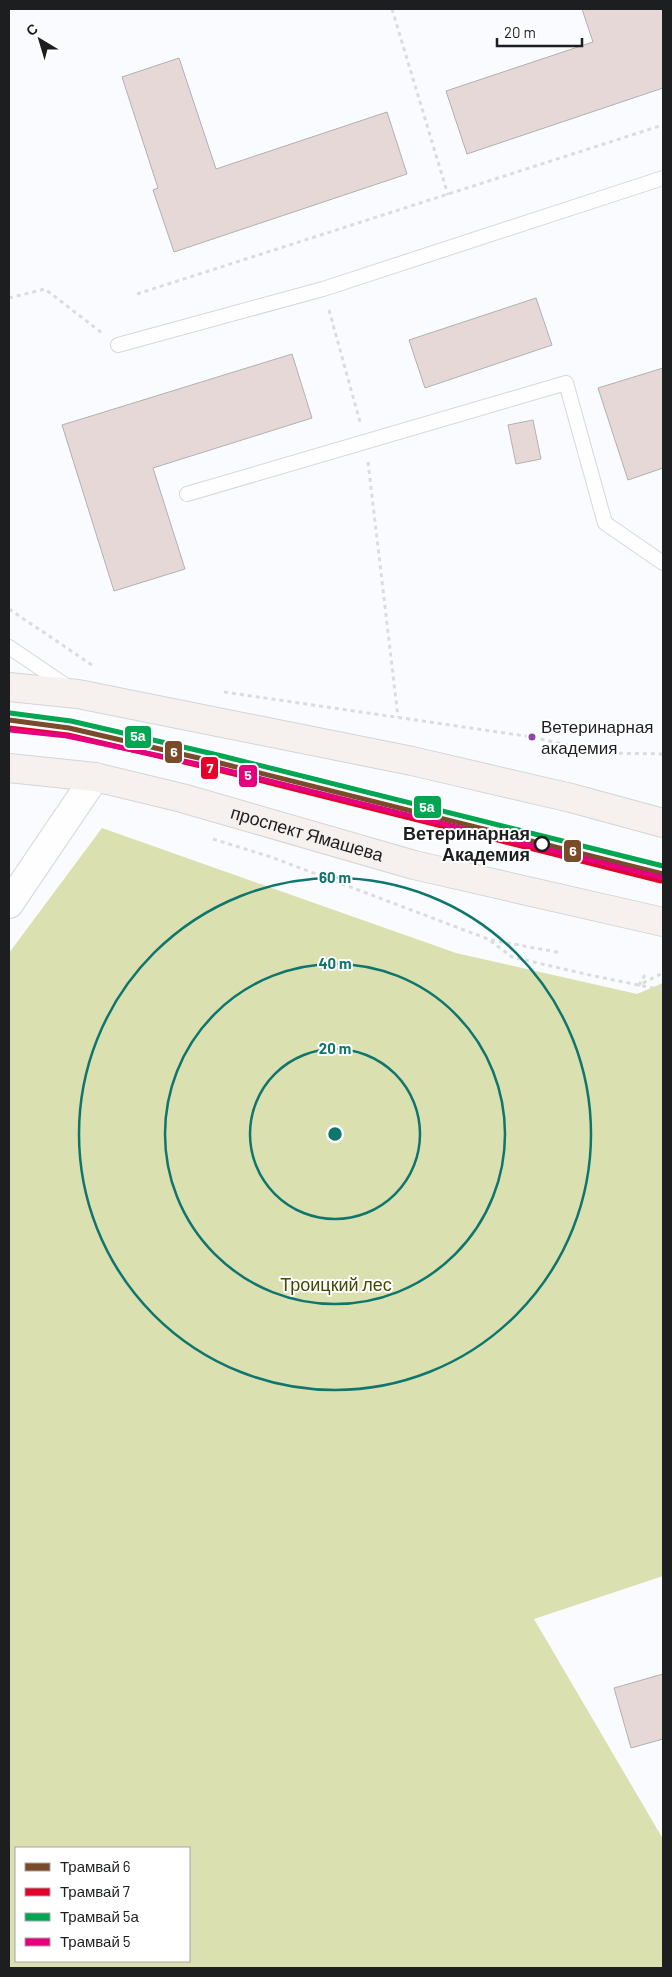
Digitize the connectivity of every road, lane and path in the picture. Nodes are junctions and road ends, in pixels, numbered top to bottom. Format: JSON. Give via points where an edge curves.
{"nodes":[{"id":1,"x":392,"y":9,"type":"edge"},
{"id":2,"x":663,"y":126,"type":"edge"},
{"id":3,"x":663,"y":178,"type":"edge"},
{"id":4,"x":448,"y":195,"type":"junction"},
{"id":5,"x":324,"y":289,"type":"junction"},
{"id":6,"x":137,"y":294,"type":"dead end"},
{"id":7,"x":9,"y":298,"type":"edge"},
{"id":8,"x":118,"y":345,"type":"joint"},
{"id":9,"x":365,"y":441,"type":"junction"},
{"id":10,"x":187,"y":494,"type":"dead end"},
{"id":11,"x":663,"y":563,"type":"edge"},
{"id":12,"x":9,"y":609,"type":"edge"},
{"id":13,"x":9,"y":647,"type":"edge"},
{"id":14,"x":97,"y":669,"type":"dead end"},
{"id":15,"x":9,"y":687,"type":"edge"},
{"id":16,"x":221,"y":692,"type":"dead end"},
{"id":17,"x":78,"y":694,"type":"junction"},
{"id":18,"x":398,"y":717,"type":"junction"},
{"id":19,"x":663,"y":754,"type":"edge"},
{"id":20,"x":9,"y":768,"type":"edge"},
{"id":21,"x":95,"y":776,"type":"junction"},
{"id":22,"x":663,"y":823,"type":"edge"},
{"id":23,"x":205,"y":836,"type":"dead end"},
{"id":24,"x":9,"y":904,"type":"edge"},
{"id":25,"x":663,"y":922,"type":"edge"},
{"id":26,"x":488,"y":939,"type":"junction"},
{"id":27,"x":562,"y":953,"type":"dead end"},
{"id":28,"x":663,"y":973,"type":"edge"},
{"id":29,"x":645,"y":975,"type":"dead end"},
{"id":30,"x":639,"y":985,"type":"junction"},
{"id":31,"x":663,"y":990,"type":"edge"}],
"edges":[{"from":1,"to":4,"type":"path"},
{"from":2,"to":4,"type":"path"},
{"from":3,"to":5,"type":"lane"},
{"from":4,"to":6,"type":"path"},
{"from":5,"to":8,"type":"lane"},
{"from":5,"to":9,"type":"path"},
{"from":7,"to":8,"type":"path","via":[[44,289]]},
{"from":9,"to":10,"type":"lane"},
{"from":9,"to":11,"type":"lane","via":[[566,383],[605,523]]},
{"from":9,"to":18,"type":"path"},
{"from":12,"to":14,"type":"path"},
{"from":13,"to":17,"type":"lane"},
{"from":15,"to":17,"type":"main road"},
{"from":16,"to":18,"type":"path"},
{"from":17,"to":22,"type":"main road","via":[[412,761]]},
{"from":18,"to":19,"type":"path","via":[[532,737],[600,753]]},
{"from":20,"to":21,"type":"main road","name":"проспект Ямашева"},
{"from":21,"to":24,"type":"street"},
{"from":21,"to":25,"type":"main road","name":"проспект Ямашева","via":[[414,865]]},
{"from":23,"to":26,"type":"path"},
{"from":26,"to":27,"type":"path"},
{"from":26,"to":30,"type":"path","via":[[512,957]]},
{"from":28,"to":30,"type":"path"},
{"from":29,"to":30,"type":"path"},
{"from":30,"to":31,"type":"path"}]}
